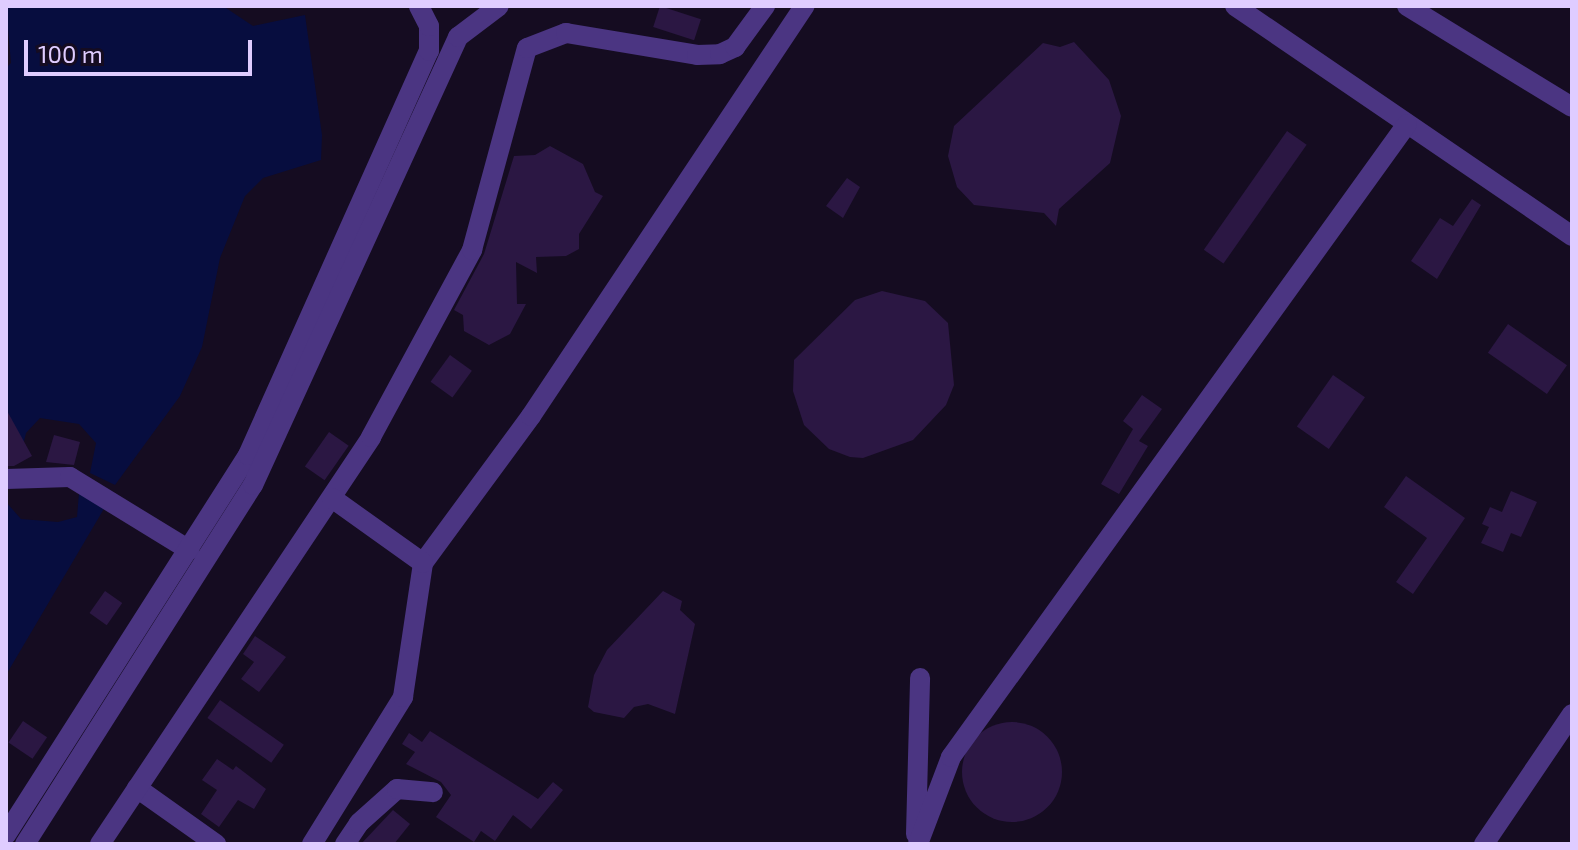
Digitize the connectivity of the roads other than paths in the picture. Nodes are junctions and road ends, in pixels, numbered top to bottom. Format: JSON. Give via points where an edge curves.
{"nodes":[{"id":1,"x":419,"y":6,"type":"edge"},
{"id":2,"x":499,"y":6,"type":"edge"},
{"id":3,"x":765,"y":6,"type":"edge"},
{"id":4,"x":804,"y":6,"type":"edge"},
{"id":5,"x":1235,"y":6,"type":"edge"},
{"id":6,"x":1407,"y":6,"type":"edge"},
{"id":7,"x":1572,"y":107,"type":"edge"},
{"id":8,"x":1407,"y":124,"type":"junction"},
{"id":9,"x":1572,"y":236,"type":"edge"},
{"id":10,"x":6,"y":479,"type":"edge"},
{"id":11,"x":332,"y":498,"type":"junction"},
{"id":12,"x":189,"y":550,"type":"junction"},
{"id":13,"x":423,"y":563,"type":"junction"},
{"id":14,"x":920,"y":678,"type":"dead end"},
{"id":15,"x":1572,"y":714,"type":"edge"},
{"id":16,"x":137,"y":788,"type":"junction"},
{"id":17,"x":433,"y":792,"type":"dead end"},
{"id":18,"x":6,"y":835,"type":"edge"},
{"id":19,"x":25,"y":844,"type":"edge"},
{"id":20,"x":100,"y":844,"type":"edge"},
{"id":21,"x":216,"y":844,"type":"edge"},
{"id":22,"x":312,"y":844,"type":"edge"},
{"id":23,"x":345,"y":844,"type":"edge"},
{"id":24,"x":917,"y":844,"type":"edge"},
{"id":25,"x":1484,"y":844,"type":"edge"}],
"edges":[{"from":1,"to":12,"type":"lane","via":[[429,26],[429,51],[402,118],[248,455]]},
{"from":2,"to":19,"type":"lane","via":[[458,37],[253,485]]},
{"from":3,"to":11,"type":"lane","via":[[735,47],[720,54],[697,55],[566,33],[527,48],[472,250]]},
{"from":4,"to":13,"type":"lane","via":[[531,416]]},
{"from":5,"to":8,"type":"lane"},
{"from":6,"to":7,"type":"lane"},
{"from":8,"to":9,"type":"lane"},
{"from":8,"to":24,"type":"lane","via":[[951,757]]},
{"from":10,"to":12,"type":"lane","via":[[70,477]]},
{"from":11,"to":13,"type":"lane"},
{"from":11,"to":16,"type":"lane","via":[[294,547]]},
{"from":12,"to":18,"type":"lane"},
{"from":13,"to":22,"type":"lane","via":[[403,697]]},
{"from":14,"to":24,"type":"lane"},
{"from":15,"to":25,"type":"lane"},
{"from":16,"to":20,"type":"lane"},
{"from":16,"to":21,"type":"lane"},
{"from":17,"to":23,"type":"lane","via":[[397,789],[359,823]]}]}
